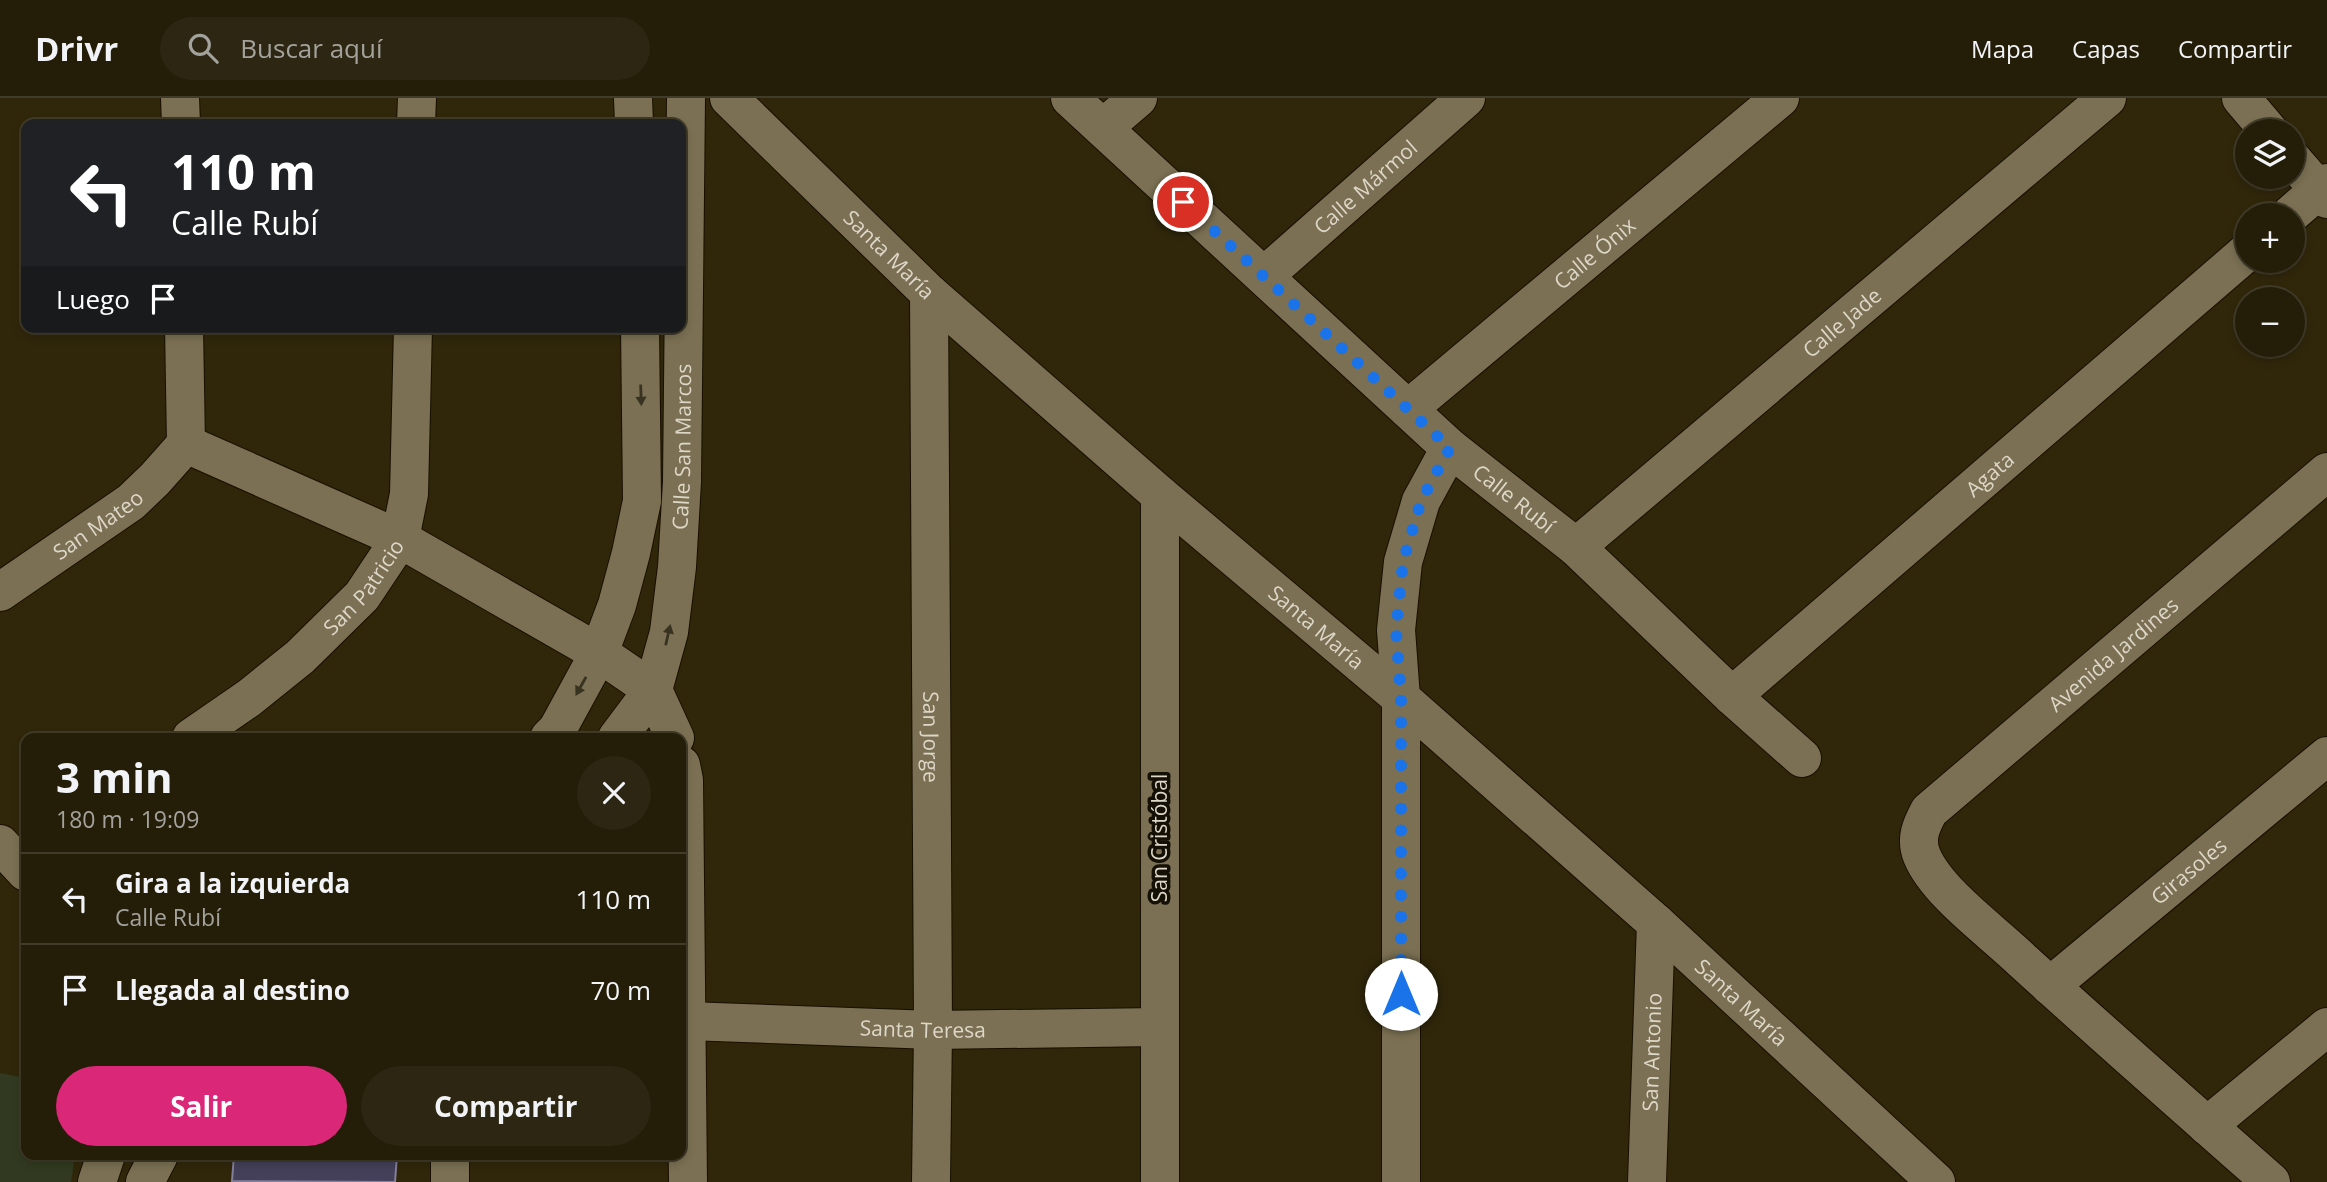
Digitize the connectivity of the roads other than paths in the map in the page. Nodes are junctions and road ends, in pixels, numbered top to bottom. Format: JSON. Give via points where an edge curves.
{"nodes":[{"id":1,"x":180,"y":98,"type":"edge"},
{"id":2,"x":417,"y":98,"type":"edge"},
{"id":3,"x":633,"y":98,"type":"edge"},
{"id":4,"x":686,"y":98,"type":"edge"},
{"id":5,"x":729,"y":98,"type":"edge"},
{"id":6,"x":1070,"y":98,"type":"edge"},
{"id":7,"x":1138,"y":98,"type":"edge"},
{"id":8,"x":1466,"y":98,"type":"edge"},
{"id":9,"x":1780,"y":98,"type":"edge"},
{"id":10,"x":2107,"y":98,"type":"edge"},
{"id":11,"x":2241,"y":98,"type":"edge"},
{"id":12,"x":181,"y":119,"type":"edge"},
{"id":13,"x":416,"y":119,"type":"edge"},
{"id":14,"x":634,"y":119,"type":"edge"},
{"id":15,"x":686,"y":119,"type":"edge"},
{"id":16,"x":2259,"y":119,"type":"edge"},
{"id":17,"x":1103,"y":128,"type":"junction"},
{"id":18,"x":2305,"y":172,"type":"edge"},
{"id":19,"x":2324,"y":191,"type":"edge"},
{"id":20,"x":2305,"y":204,"type":"edge"},
{"id":21,"x":2235,"y":262,"type":"edge"},
{"id":22,"x":1264,"y":275,"type":"junction"},
{"id":23,"x":929,"y":293,"type":"junction"},
{"id":24,"x":184,"y":333,"type":"edge"},
{"id":25,"x":413,"y":333,"type":"edge"},
{"id":26,"x":640,"y":333,"type":"edge"},
{"id":27,"x":684,"y":333,"type":"edge"},
{"id":28,"x":1408,"y":409,"type":"junction"},
{"id":29,"x":186,"y":444,"type":"junction"},
{"id":30,"x":1450,"y":448,"type":"junction"},
{"id":31,"x":2327,"y":472,"type":"edge"},
{"id":32,"x":1160,"y":495,"type":"junction"},
{"id":33,"x":400,"y":539,"type":"junction"},
{"id":34,"x":1576,"y":547,"type":"junction"},
{"id":35,"x":0,"y":592,"type":"edge"},
{"id":36,"x":599,"y":653,"type":"junction"},
{"id":37,"x":653,"y":690,"type":"junction"},
{"id":38,"x":1732,"y":696,"type":"junction"},
{"id":39,"x":1401,"y":698,"type":"junction"},
{"id":40,"x":198,"y":733,"type":"edge"},
{"id":41,"x":554,"y":733,"type":"edge"},
{"id":42,"x":621,"y":733,"type":"edge"},
{"id":43,"x":673,"y":733,"type":"edge"},
{"id":44,"x":2327,"y":756,"type":"edge"},
{"id":45,"x":1802,"y":758,"type":"dead end"},
{"id":46,"x":1656,"y":923,"type":"junction"},
{"id":47,"x":686,"y":941,"type":"edge"},
{"id":48,"x":2050,"y":986,"type":"junction"},
{"id":49,"x":687,"y":1021,"type":"junction"},
{"id":50,"x":1159,"y":1027,"type":"junction"},
{"id":51,"x":2327,"y":1027,"type":"edge"},
{"id":52,"x":933,"y":1030,"type":"junction"},
{"id":53,"x":2207,"y":1126,"type":"junction"},
{"id":54,"x":104,"y":1160,"type":"edge"},
{"id":55,"x":156,"y":1160,"type":"edge"},
{"id":56,"x":450,"y":1160,"type":"edge"},
{"id":57,"x":97,"y":1182,"type":"edge"},
{"id":58,"x":145,"y":1182,"type":"edge"},
{"id":59,"x":450,"y":1182,"type":"edge"},
{"id":60,"x":688,"y":1182,"type":"edge"},
{"id":61,"x":930,"y":1182,"type":"edge"},
{"id":62,"x":1160,"y":1182,"type":"edge"},
{"id":63,"x":1401,"y":1182,"type":"edge"},
{"id":64,"x":1647,"y":1182,"type":"edge"},
{"id":65,"x":1937,"y":1182,"type":"edge"},
{"id":66,"x":2271,"y":1182,"type":"edge"}],
"edges":[{"from":1,"to":12,"type":"street"},
{"from":2,"to":13,"type":"street"},
{"from":3,"to":14,"type":"street"},
{"from":15,"to":4,"type":"street","name":"Calle San Marcos","one_way":true},
{"from":5,"to":23,"type":"street","name":"Santa María"},
{"from":6,"to":17,"type":"street","name":"Calle Rubí"},
{"from":7,"to":17,"type":"street"},
{"from":8,"to":22,"type":"street","name":"Calle Mármol"},
{"from":9,"to":28,"type":"street","name":"Calle Ónix"},
{"from":10,"to":34,"type":"street","name":"Calle Jade"},
{"from":11,"to":16,"type":"street"},
{"from":17,"to":22,"type":"street","name":"Calle Rubí"},
{"from":18,"to":19,"type":"street"},
{"from":19,"to":20,"type":"street"},
{"from":21,"to":38,"type":"street","name":"Agata"},
{"from":22,"to":28,"type":"street","name":"Calle Rubí"},
{"from":23,"to":32,"type":"street","name":"Santa María"},
{"from":23,"to":52,"type":"street","name":"San Jorge"},
{"from":24,"to":29,"type":"street"},
{"from":25,"to":33,"type":"street","name":"San Patricio","via":[[408,494]]},
{"from":26,"to":36,"type":"street","name":"Calle San Marcos","one_way":true,"via":[[642,501],[617,605]]},
{"from":37,"to":27,"type":"street","name":"Calle San Marcos","one_way":true,"via":[[669,632],[678,555]]},
{"from":28,"to":30,"type":"street","name":"Calle Rubí"},
{"from":29,"to":33,"type":"street"},
{"from":29,"to":35,"type":"street","name":"San Mateo","via":[[131,502]]},
{"from":30,"to":34,"type":"street","name":"Calle Rubí"},
{"from":30,"to":39,"type":"street","via":[[1421,501],[1403,562],[1396,630]]},
{"from":31,"to":48,"type":"street","name":"Avenida Jardines","via":[[1929,811],[1920,827],[1919,846],[1942,887]]},
{"from":32,"to":39,"type":"street","name":"Santa María"},
{"from":32,"to":50,"type":"street","name":"San Cristóbal"},
{"from":33,"to":36,"type":"street"},
{"from":33,"to":40,"type":"street","name":"San Patricio","via":[[362,596],[300,657]]},
{"from":34,"to":38,"type":"street","name":"Calle Rubí"},
{"from":36,"to":37,"type":"street"},
{"from":36,"to":41,"type":"street","name":"Calle San Marcos","one_way":true},
{"from":37,"to":42,"type":"street","name":"Calle San Marcos"},
{"from":37,"to":43,"type":"street"},
{"from":38,"to":45,"type":"street","name":"Calle Rubí"},
{"from":39,"to":46,"type":"street","name":"Santa María"},
{"from":39,"to":63,"type":"street"},
{"from":44,"to":48,"type":"street","name":"Girasoles"},
{"from":46,"to":64,"type":"street","name":"San Antonio"},
{"from":46,"to":65,"type":"street","name":"Santa María"},
{"from":47,"to":49,"type":"street"},
{"from":48,"to":53,"type":"street"},
{"from":49,"to":52,"type":"street","name":"Santa Teresa"},
{"from":49,"to":60,"type":"street"},
{"from":50,"to":52,"type":"street","name":"Santa Teresa"},
{"from":50,"to":62,"type":"street","name":"San Cristóbal"},
{"from":51,"to":53,"type":"street"},
{"from":52,"to":61,"type":"street","name":"San Jorge"},
{"from":53,"to":66,"type":"street"},
{"from":54,"to":57,"type":"street"},
{"from":55,"to":58,"type":"street"},
{"from":56,"to":59,"type":"street"}]}
